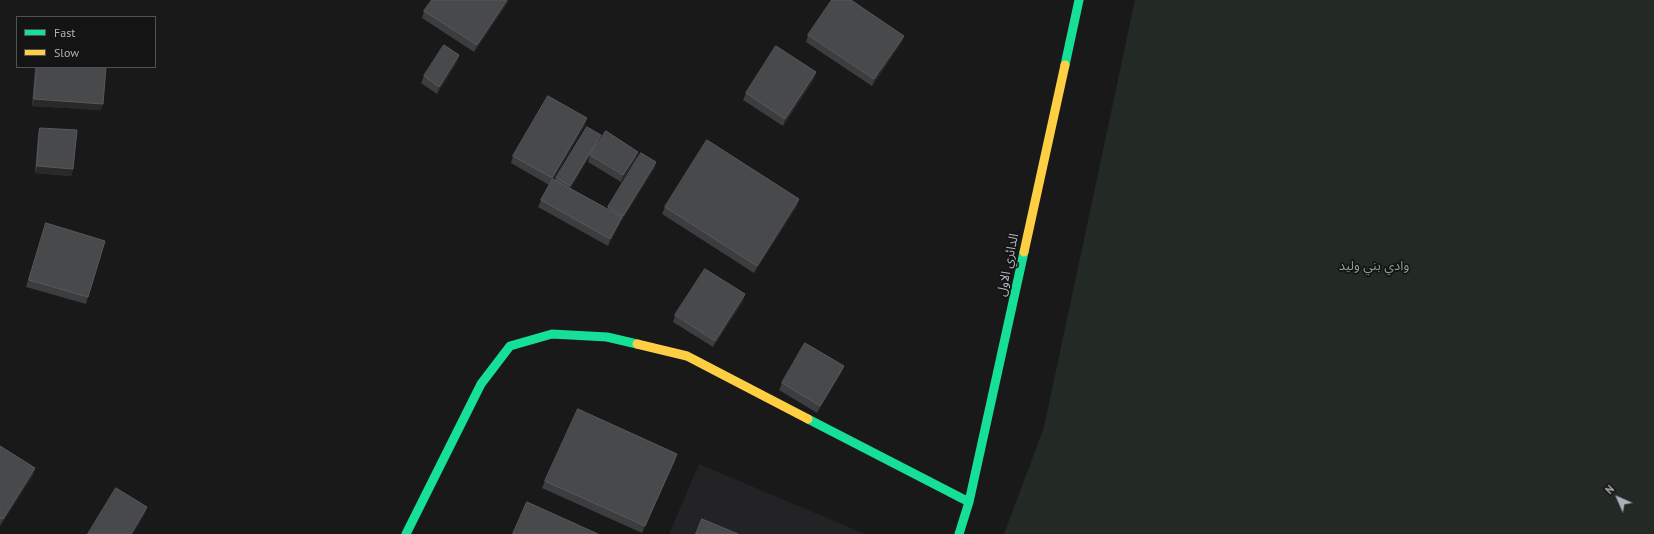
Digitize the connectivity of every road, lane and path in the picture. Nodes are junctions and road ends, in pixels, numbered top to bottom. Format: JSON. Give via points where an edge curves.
{"nodes":[{"id":1,"x":1079,"y":0,"type":"edge"},
{"id":2,"x":969,"y":502,"type":"junction"},
{"id":3,"x":406,"y":534,"type":"edge"},
{"id":4,"x":959,"y":534,"type":"edge"}],
"edges":[{"from":1,"to":2,"type":"street","name":"الدائري الاول"},
{"from":2,"to":3,"type":"street","via":[[687,356],[607,337],[552,334],[510,346],[481,384]]},
{"from":2,"to":4,"type":"street","name":"الدائري الاول"}]}
